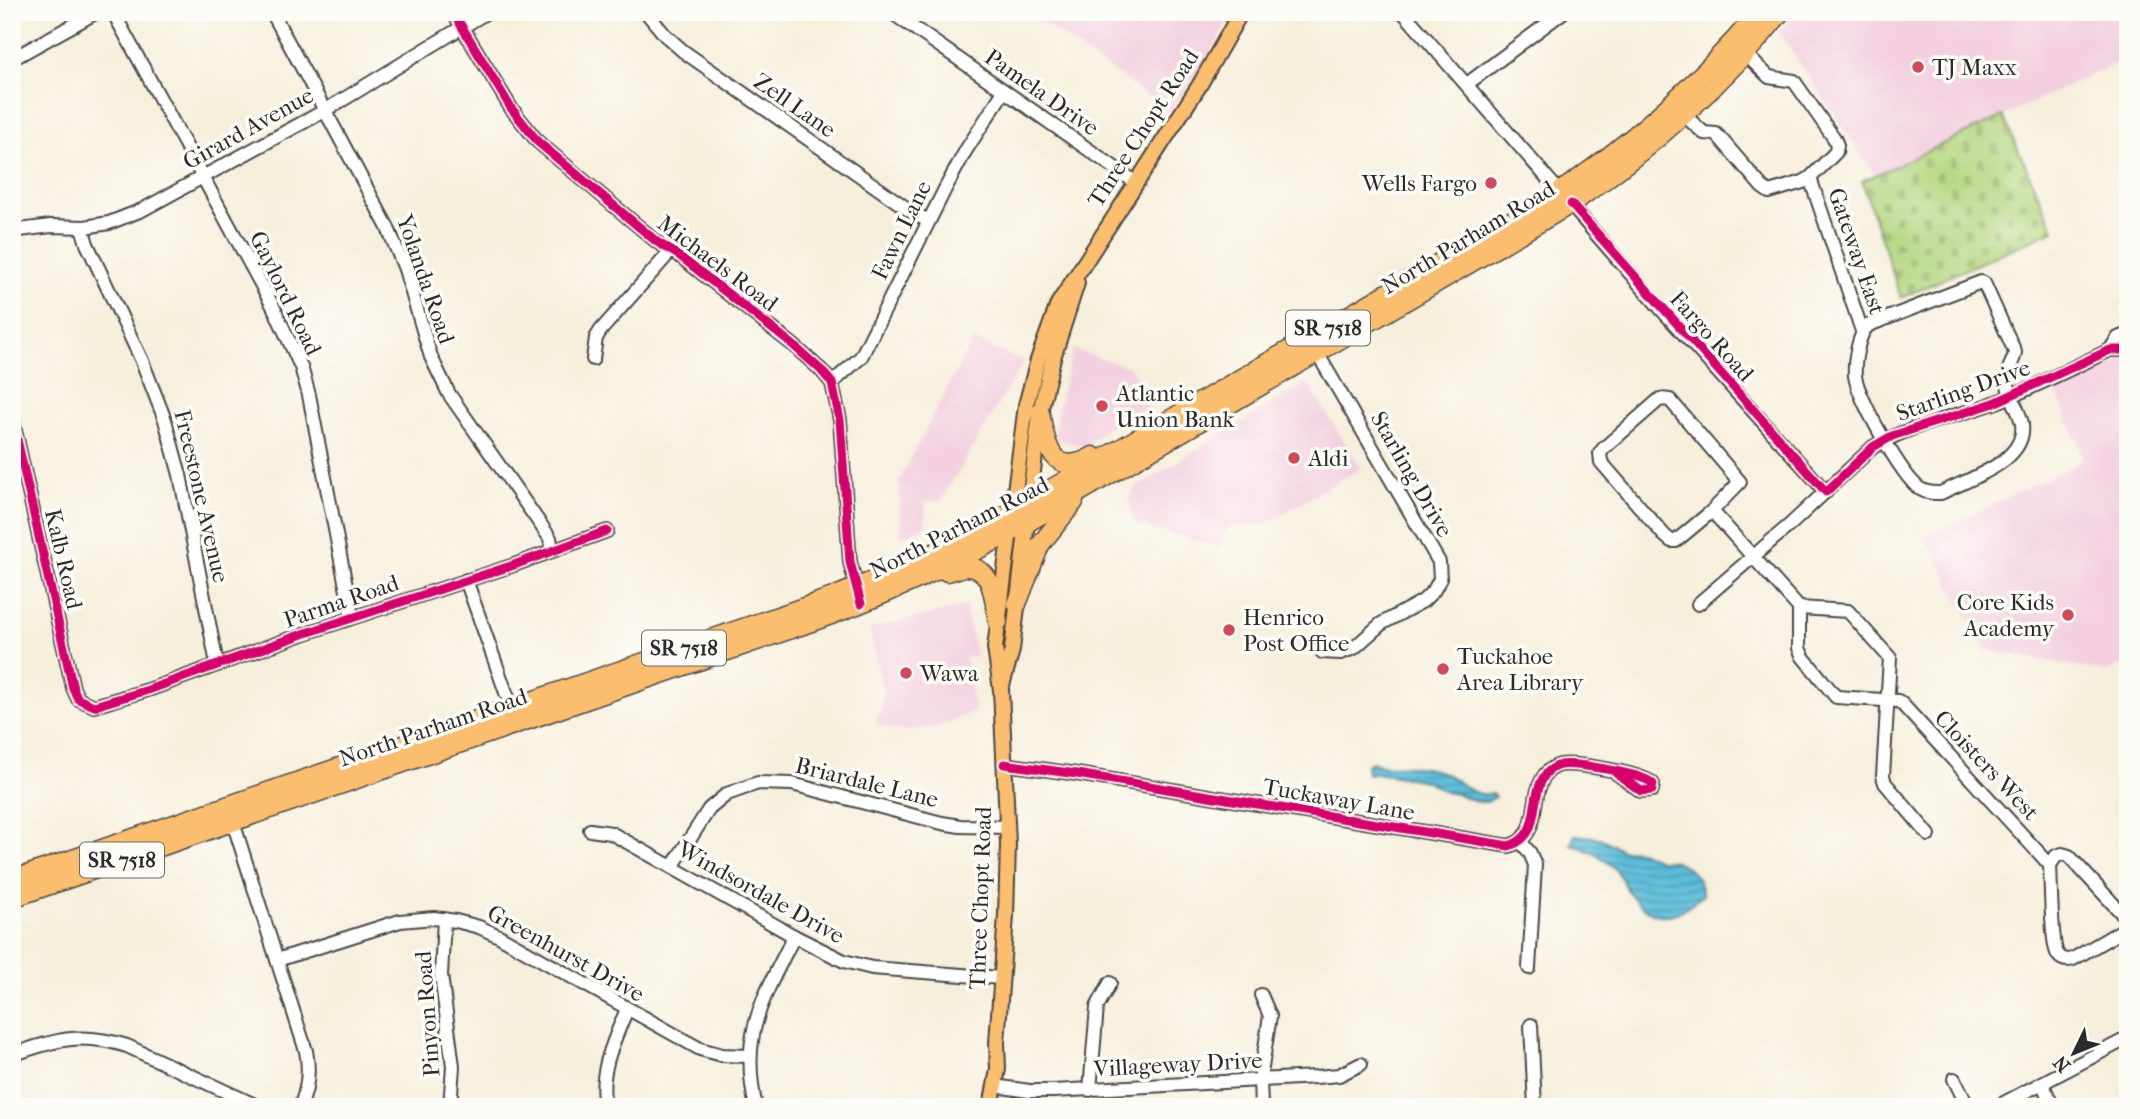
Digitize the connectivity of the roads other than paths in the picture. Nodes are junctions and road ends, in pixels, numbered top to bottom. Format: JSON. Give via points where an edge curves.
{"nodes":[{"id":1,"x":97,"y":12,"type":"edge"},
{"id":2,"x":113,"y":12,"type":"edge"},
{"id":3,"x":272,"y":12,"type":"edge"},
{"id":4,"x":453,"y":12,"type":"edge"},
{"id":5,"x":487,"y":12,"type":"edge"},
{"id":6,"x":646,"y":12,"type":"edge"},
{"id":7,"x":891,"y":12,"type":"edge"},
{"id":8,"x":1241,"y":12,"type":"edge"},
{"id":9,"x":1403,"y":12,"type":"edge"},
{"id":10,"x":1563,"y":12,"type":"edge"},
{"id":11,"x":1759,"y":12,"type":"edge"},
{"id":12,"x":1781,"y":12,"type":"edge"},
{"id":13,"x":463,"y":28,"type":"junction"},
{"id":14,"x":1739,"y":49,"type":"junction"},
{"id":15,"x":12,"y":59,"type":"edge"},
{"id":16,"x":1467,"y":84,"type":"junction"},
{"id":17,"x":1004,"y":91,"type":"junction"},
{"id":18,"x":326,"y":110,"type":"junction"},
{"id":19,"x":1684,"y":115,"type":"junction"},
{"id":20,"x":204,"y":177,"type":"junction"},
{"id":21,"x":1810,"y":178,"type":"junction"},
{"id":22,"x":1135,"y":182,"type":"junction"},
{"id":23,"x":1565,"y":198,"type":"junction"},
{"id":24,"x":928,"y":221,"type":"junction"},
{"id":25,"x":82,"y":227,"type":"junction"},
{"id":26,"x":12,"y":231,"type":"edge"},
{"id":27,"x":671,"y":251,"type":"junction"},
{"id":28,"x":1081,"y":268,"type":"junction"},
{"id":29,"x":1863,"y":331,"type":"junction"},
{"id":30,"x":2128,"y":334,"type":"edge"},
{"id":31,"x":1313,"y":347,"type":"junction"},
{"id":32,"x":2110,"y":350,"type":"junction"},
{"id":33,"x":2128,"y":350,"type":"edge"},
{"id":34,"x":593,"y":359,"type":"dead end"},
{"id":35,"x":832,"y":383,"type":"junction"},
{"id":36,"x":2011,"y":396,"type":"junction"},
{"id":37,"x":1040,"y":412,"type":"junction"},
{"id":38,"x":12,"y":417,"type":"edge"},
{"id":39,"x":1147,"y":434,"type":"junction"},
{"id":40,"x":1883,"y":441,"type":"junction"},
{"id":41,"x":1084,"y":490,"type":"junction"},
{"id":42,"x":1826,"y":492,"type":"junction"},
{"id":43,"x":1029,"y":503,"type":"junction"},
{"id":44,"x":1712,"y":511,"type":"junction"},
{"id":45,"x":1011,"y":513,"type":"junction"},
{"id":46,"x":1027,"y":523,"type":"junction"},
{"id":47,"x":607,"y":531,"type":"dead end"},
{"id":48,"x":1008,"y":534,"type":"junction"},
{"id":49,"x":552,"y":550,"type":"junction"},
{"id":50,"x":1753,"y":557,"type":"junction"},
{"id":51,"x":930,"y":574,"type":"junction"},
{"id":52,"x":466,"y":580,"type":"junction"},
{"id":53,"x":859,"y":596,"type":"junction"},
{"id":54,"x":1017,"y":604,"type":"junction"},
{"id":55,"x":1698,"y":604,"type":"dead end"},
{"id":56,"x":1799,"y":608,"type":"junction"},
{"id":57,"x":352,"y":617,"type":"junction"},
{"id":58,"x":998,"y":622,"type":"junction"},
{"id":59,"x":1322,"y":652,"type":"dead end"},
{"id":60,"x":217,"y":664,"type":"junction"},
{"id":61,"x":1001,"y":690,"type":"junction"},
{"id":62,"x":1888,"y":701,"type":"junction"},
{"id":63,"x":87,"y":705,"type":"joint"},
{"id":64,"x":515,"y":716,"type":"junction"},
{"id":65,"x":1004,"y":764,"type":"junction"},
{"id":66,"x":1616,"y":773,"type":"dead end"},
{"id":67,"x":230,"y":814,"type":"junction"},
{"id":68,"x":1007,"y":827,"type":"junction"},
{"id":69,"x":590,"y":830,"type":"dead end"},
{"id":70,"x":1929,"y":835,"type":"dead end"},
{"id":71,"x":1521,"y":842,"type":"junction"},
{"id":72,"x":2050,"y":865,"type":"junction"},
{"id":73,"x":672,"y":867,"type":"junction"},
{"id":74,"x":12,"y":880,"type":"edge"},
{"id":75,"x":12,"y":898,"type":"edge"},
{"id":76,"x":444,"y":919,"type":"junction"},
{"id":77,"x":2128,"y":920,"type":"edge"},
{"id":78,"x":2128,"y":927,"type":"edge"},
{"id":79,"x":794,"y":936,"type":"junction"},
{"id":80,"x":278,"y":960,"type":"junction"},
{"id":81,"x":1529,"y":968,"type":"dead end"},
{"id":82,"x":1002,"y":978,"type":"junction"},
{"id":83,"x":1110,"y":983,"type":"dead end"},
{"id":84,"x":1261,"y":995,"type":"dead end"},
{"id":85,"x":627,"y":1009,"type":"junction"},
{"id":86,"x":1531,"y":1025,"type":"dead end"},
{"id":87,"x":2128,"y":1038,"type":"edge"},
{"id":88,"x":12,"y":1055,"type":"edge"},
{"id":89,"x":749,"y":1056,"type":"junction"},
{"id":90,"x":1361,"y":1064,"type":"dead end"},
{"id":91,"x":1954,"y":1079,"type":"dead end"},
{"id":92,"x":1260,"y":1080,"type":"junction"},
{"id":93,"x":2042,"y":1083,"type":"junction"},
{"id":94,"x":995,"y":1086,"type":"junction"},
{"id":95,"x":1090,"y":1090,"type":"junction"},
{"id":96,"x":260,"y":1107,"type":"edge"},
{"id":97,"x":300,"y":1107,"type":"edge"},
{"id":98,"x":450,"y":1107,"type":"edge"},
{"id":99,"x":605,"y":1107,"type":"edge"},
{"id":100,"x":756,"y":1107,"type":"edge"},
{"id":101,"x":991,"y":1107,"type":"edge"},
{"id":102,"x":1261,"y":1107,"type":"edge"},
{"id":103,"x":1535,"y":1107,"type":"edge"},
{"id":104,"x":1968,"y":1107,"type":"edge"},
{"id":105,"x":1996,"y":1107,"type":"edge"},
{"id":106,"x":2053,"y":1107,"type":"edge"}],
"edges":[{"from":1,"to":15,"type":"street"},
{"from":2,"to":20,"type":"street","name":"Gaylord Road"},
{"from":3,"to":18,"type":"street","name":"Yolanda Road"},
{"from":4,"to":13,"type":"street","name":"Michaels Road"},
{"from":5,"to":13,"type":"street","name":"Girard Avenue"},
{"from":6,"to":24,"type":"street","name":"Zell Lane","via":[[682,51]]},
{"from":7,"to":17,"type":"street","name":"Pamela Drive"},
{"from":8,"to":22,"type":"main road","name":"Three Chopt Road","via":[[1199,86]]},
{"from":9,"to":16,"type":"street","name":"Fargo Road"},
{"from":10,"to":16,"type":"street"},
{"from":11,"to":14,"type":"highway","name":"North Parham Road","number":"SR 7518"},
{"from":12,"to":14,"type":"highway","name":"North Parham Road","number":"SR 7518"},
{"from":13,"to":18,"type":"street","name":"Girard Avenue"},
{"from":13,"to":27,"type":"street","name":"Michaels Road","via":[[511,108],[538,142]]},
{"from":14,"to":19,"type":"highway","name":"North Parham Road","number":"SR 7518"},
{"from":14,"to":21,"type":"street","via":[[1769,77],[1794,81],[1834,138],[1836,152]]},
{"from":14,"to":23,"type":"highway","name":"North Parham Road","number":"SR 7518"},
{"from":16,"to":23,"type":"street","name":"Fargo Road"},
{"from":17,"to":22,"type":"street","name":"Pamela Drive"},
{"from":17,"to":24,"type":"street","name":"Fawn Lane"},
{"from":18,"to":20,"type":"street","name":"Girard Avenue"},
{"from":18,"to":49,"type":"street","name":"Yolanda Road","via":[[398,249],[438,375],[550,538]]},
{"from":19,"to":21,"type":"street","name":"Gateway East","via":[[1698,129],[1716,134],[1769,192]]},
{"from":19,"to":23,"type":"highway","name":"North Parham Road","number":"SR 7518","via":[[1624,166]]},
{"from":20,"to":25,"type":"street","name":"Girard Avenue","via":[[125,218]]},
{"from":20,"to":57,"type":"street","name":"Gaylord Road","via":[[301,367]]},
{"from":21,"to":29,"type":"street","name":"Gateway East"},
{"from":22,"to":28,"type":"main road","name":"Three Chopt Road"},
{"from":23,"to":31,"type":"highway","name":"North Parham Road","number":"SR 7518"},
{"from":23,"to":42,"type":"street","name":"Fargo Road"},
{"from":24,"to":35,"type":"street","name":"Fawn Lane","via":[[861,358]]},
{"from":25,"to":26,"type":"street","name":"Girard Avenue"},
{"from":25,"to":60,"type":"street","name":"Freestone Avenue","via":[[166,420]]},
{"from":27,"to":34,"type":"street","via":[[601,330]]},
{"from":27,"to":35,"type":"street","name":"Michaels Road","via":[[793,345]]},
{"from":28,"to":37,"type":"main road","name":"Three Chopt Road"},
{"from":28,"to":45,"type":"main road","name":"Three Chopt Road","via":[[1058,304],[1038,360],[1023,421]]},
{"from":29,"to":36,"type":"street","name":"Gateway East","via":[[1982,282],[2015,352],[2007,375]]},
{"from":29,"to":40,"type":"street","name":"Gateway East","via":[[1856,380]]},
{"from":30,"to":32,"type":"street","name":"Starling Drive","via":[[2118,338]]},
{"from":31,"to":39,"type":"highway","name":"North Parham Road","number":"SR 7518"},
{"from":31,"to":41,"type":"highway","name":"North Parham Road","number":"SR 7518"},
{"from":31,"to":59,"type":"street","name":"Starling Drive","via":[[1439,562],[1440,579],[1423,601],[1381,624],[1354,648]]},
{"from":32,"to":33,"type":"street","name":"Starling Drive"},
{"from":32,"to":36,"type":"street","name":"Starling Drive"},
{"from":35,"to":53,"type":"street","via":[[840,420],[850,562]]},
{"from":36,"to":40,"type":"street","name":"Starling Drive"},
{"from":36,"to":40,"type":"street","name":"Gateway East","via":[[2022,429],[2014,452],[1941,493],[1920,489]]},
{"from":37,"to":39,"type":"highway","via":[[1049,450],[1070,464]]},
{"from":37,"to":43,"type":"main road","name":"Three Chopt Road"},
{"from":38,"to":63,"type":"street","name":"Kalb Road","via":[[73,688]]},
{"from":39,"to":43,"type":"highway","name":"North Parham Road","number":"SR 7518"},
{"from":40,"to":42,"type":"street","name":"Starling Drive"},
{"from":41,"to":46,"type":"highway","name":"North Parham Road","number":"SR 7518"},
{"from":41,"to":54,"type":"highway","via":[[1040,545]]},
{"from":42,"to":50,"type":"street","name":"Starling Drive"},
{"from":43,"to":45,"type":"highway","name":"North Parham Road","number":"SR 7518"},
{"from":43,"to":46,"type":"main road","name":"Three Chopt Road"},
{"from":44,"to":44,"type":"street","via":[[1671,541],[1601,462],[1600,453],[1655,402],[1670,400],[1739,480]]},
{"from":44,"to":50,"type":"street"},
{"from":45,"to":48,"type":"main road","name":"Three Chopt Road"},
{"from":45,"to":53,"type":"highway","name":"North Parham Road","number":"SR 7518"},
{"from":46,"to":48,"type":"highway","name":"North Parham Road","number":"SR 7518"},
{"from":46,"to":54,"type":"main road","name":"Three Chopt Road"},
{"from":47,"to":49,"type":"street","name":"Parma Road"},
{"from":48,"to":51,"type":"highway","name":"North Parham Road","number":"SR 7518"},
{"from":48,"to":58,"type":"main road","name":"Three Chopt Road"},
{"from":49,"to":52,"type":"street","name":"Parma Road"},
{"from":50,"to":55,"type":"street","name":"Starling Drive"},
{"from":50,"to":56,"type":"street"},
{"from":51,"to":53,"type":"highway","name":"North Parham Road","number":"SR 7518"},
{"from":51,"to":58,"type":"highway","via":[[966,567],[978,570],[992,586]]},
{"from":52,"to":57,"type":"street","name":"Parma Road"},
{"from":52,"to":64,"type":"street"},
{"from":53,"to":64,"type":"highway","name":"North Parham Road","number":"SR 7518"},
{"from":54,"to":61,"type":"main road","name":"Three Chopt Road"},
{"from":56,"to":62,"type":"street","name":"Cloisters West","via":[[1799,648],[1836,698]]},
{"from":56,"to":62,"type":"street","via":[[1851,613],[1890,658]]},
{"from":57,"to":60,"type":"street","name":"Parma Road"},
{"from":58,"to":61,"type":"main road","name":"Three Chopt Road","via":[[995,648]]},
{"from":60,"to":63,"type":"street","name":"Parma Road","via":[[106,704]]},
{"from":61,"to":65,"type":"main road","name":"Three Chopt Road"},
{"from":62,"to":70,"type":"street","via":[[1885,783]]},
{"from":62,"to":72,"type":"street","name":"Cloisters West","via":[[1902,704]]},
{"from":64,"to":67,"type":"highway","name":"North Parham Road","number":"SR 7518"},
{"from":65,"to":68,"type":"main road","name":"Three Chopt Road"},
{"from":65,"to":71,"type":"street","name":"Tuckaway Lane","via":[[1503,846]]},
{"from":66,"to":71,"type":"street","via":[[1571,765],[1553,768],[1541,780],[1531,827]]},
{"from":67,"to":74,"type":"highway","name":"North Parham Road","number":"SR 7518"},
{"from":67,"to":75,"type":"highway","name":"North Parham Road","number":"SR 7518"},
{"from":67,"to":80,"type":"street"},
{"from":68,"to":73,"type":"street","name":"Briardale Lane","via":[[943,823],[792,784],[758,783],[727,794],[709,809]]},
{"from":68,"to":82,"type":"main road","name":"Three Chopt Road"},
{"from":69,"to":73,"type":"street","name":"Windsordale Drive","via":[[611,833]]},
{"from":71,"to":81,"type":"street","via":[[1535,865]]},
{"from":72,"to":77,"type":"street","via":[[2056,856],[2069,856]]},
{"from":72,"to":78,"type":"street","via":[[2054,945],[2061,958],[2073,959]]},
{"from":73,"to":79,"type":"street","name":"Windsordale Drive"},
{"from":76,"to":80,"type":"street","name":"Greenhurst Drive","via":[[400,920]]},
{"from":76,"to":85,"type":"street","name":"Greenhurst Drive","via":[[499,936]]},
{"from":76,"to":98,"type":"street","name":"Pinyon Road","via":[[441,975],[453,1066]]},
{"from":79,"to":82,"type":"street","name":"Windsordale Drive","via":[[859,965]]},
{"from":79,"to":89,"type":"street","via":[[757,1015]]},
{"from":80,"to":97,"type":"street","via":[[308,1064]]},
{"from":82,"to":94,"type":"main road","name":"Three Chopt Road"},
{"from":83,"to":95,"type":"street","via":[[1097,1007]]},
{"from":84,"to":92,"type":"street","via":[[1270,1016]]},
{"from":85,"to":89,"type":"street","name":"Greenhurst Drive","via":[[700,1049]]},
{"from":85,"to":99,"type":"street","via":[[604,1069]]},
{"from":86,"to":103,"type":"street"},
{"from":87,"to":93,"type":"street"},
{"from":88,"to":96,"type":"street","via":[[64,1040],[104,1039]]},
{"from":89,"to":100,"type":"street"},
{"from":90,"to":92,"type":"street","name":"Villageway Drive","via":[[1339,1075]]},
{"from":91,"to":104,"type":"street"},
{"from":92,"to":95,"type":"street","name":"Villageway Drive"},
{"from":92,"to":102,"type":"street"},
{"from":93,"to":105,"type":"street"},
{"from":93,"to":106,"type":"street"},
{"from":94,"to":95,"type":"street","name":"Villageway Drive","via":[[1029,1091]]},
{"from":94,"to":101,"type":"main road","name":"Three Chopt Road"}]}
